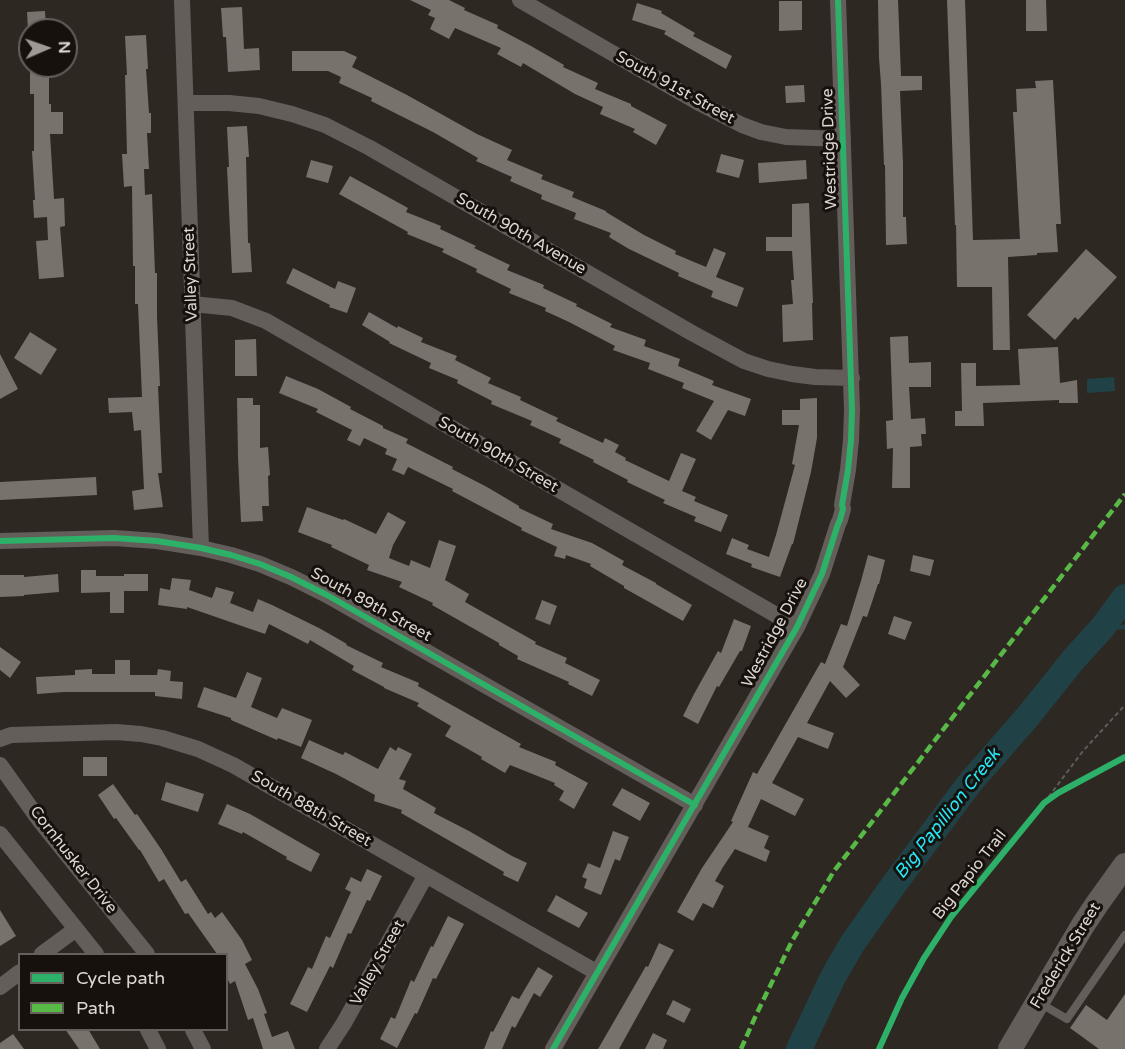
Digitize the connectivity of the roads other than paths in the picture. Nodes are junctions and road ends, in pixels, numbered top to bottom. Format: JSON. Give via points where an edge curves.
{"nodes":[{"id":1,"x":182,"y":0,"type":"edge"},
{"id":2,"x":520,"y":0,"type":"edge"},
{"id":3,"x":838,"y":0,"type":"edge"},
{"id":4,"x":543,"y":6,"type":"edge"},
{"id":5,"x":186,"y":103,"type":"junction"},
{"id":6,"x":843,"y":139,"type":"junction"},
{"id":7,"x":192,"y":304,"type":"junction"},
{"id":8,"x":852,"y":378,"type":"junction"},
{"id":9,"x":0,"y":541,"type":"edge"},
{"id":10,"x":201,"y":548,"type":"junction"},
{"id":11,"x":797,"y":627,"type":"junction"},
{"id":12,"x":0,"y":739,"type":"edge"},
{"id":13,"x":0,"y":765,"type":"edge"},
{"id":14,"x":695,"y":805,"type":"junction"},
{"id":15,"x":0,"y":834,"type":"edge"},
{"id":16,"x":1125,"y":865,"type":"edge"},
{"id":17,"x":426,"y":875,"type":"junction"},
{"id":18,"x":76,"y":929,"type":"junction"},
{"id":19,"x":1125,"y":936,"type":"edge"},
{"id":20,"x":43,"y":953,"type":"edge"},
{"id":21,"x":95,"y":953,"type":"edge"},
{"id":22,"x":146,"y":953,"type":"edge"},
{"id":23,"x":596,"y":972,"type":"junction"},
{"id":24,"x":18,"y":974,"type":"edge"},
{"id":25,"x":0,"y":987,"type":"edge"},
{"id":26,"x":1038,"y":1002,"type":"junction"},
{"id":27,"x":149,"y":1031,"type":"edge"},
{"id":28,"x":194,"y":1031,"type":"edge"},
{"id":29,"x":158,"y":1049,"type":"edge"},
{"id":30,"x":203,"y":1049,"type":"edge"},
{"id":31,"x":327,"y":1049,"type":"edge"},
{"id":32,"x":553,"y":1049,"type":"edge"},
{"id":33,"x":1010,"y":1049,"type":"edge"}],
"edges":[{"from":1,"to":5,"type":"street","name":"Valley Street"},
{"from":2,"to":4,"type":"street","name":"South 91st Street"},
{"from":3,"to":6,"type":"street","name":"Westridge Drive"},
{"from":4,"to":6,"type":"street","name":"South 91st Street","via":[[701,104],[742,125],[786,137]]},
{"from":5,"to":7,"type":"street","name":"Valley Street"},
{"from":5,"to":8,"type":"street","name":"South 90th Avenue","via":[[259,106],[325,125],[744,361],[792,374]]},
{"from":6,"to":8,"type":"street","name":"Westridge Drive"},
{"from":7,"to":10,"type":"street","name":"Valley Street"},
{"from":7,"to":11,"type":"street","name":"South 90th Street","via":[[232,308],[266,321]]},
{"from":8,"to":11,"type":"street","name":"Westridge Drive","via":[[851,440],[843,509],[822,574]]},
{"from":9,"to":10,"type":"street","name":"South 89th Street","via":[[114,538]]},
{"from":10,"to":14,"type":"street","name":"South 89th Street","via":[[260,564],[327,595]]},
{"from":11,"to":14,"type":"street","name":"Westridge Drive"},
{"from":12,"to":17,"type":"street","name":"South 88th Street","via":[[11,735],[116,732],[162,738],[198,749]]},
{"from":13,"to":22,"type":"street","name":"Cornhusker Drive"},
{"from":14,"to":23,"type":"street","name":"Westridge Drive"},
{"from":15,"to":18,"type":"street"},
{"from":16,"to":26,"type":"main road","name":"Frederick Street","via":[[1083,925]]},
{"from":17,"to":23,"type":"street","name":"South 88th Street"},
{"from":17,"to":31,"type":"street","name":"Valley Street"},
{"from":18,"to":20,"type":"street"},
{"from":18,"to":21,"type":"street"},
{"from":19,"to":26,"type":"lane","via":[[1067,1018]]},
{"from":23,"to":32,"type":"street","name":"Westridge Drive"},
{"from":24,"to":25,"type":"street"},
{"from":26,"to":33,"type":"main road","name":"Frederick Street"},
{"from":27,"to":29,"type":"street"},
{"from":28,"to":30,"type":"street"}]}
